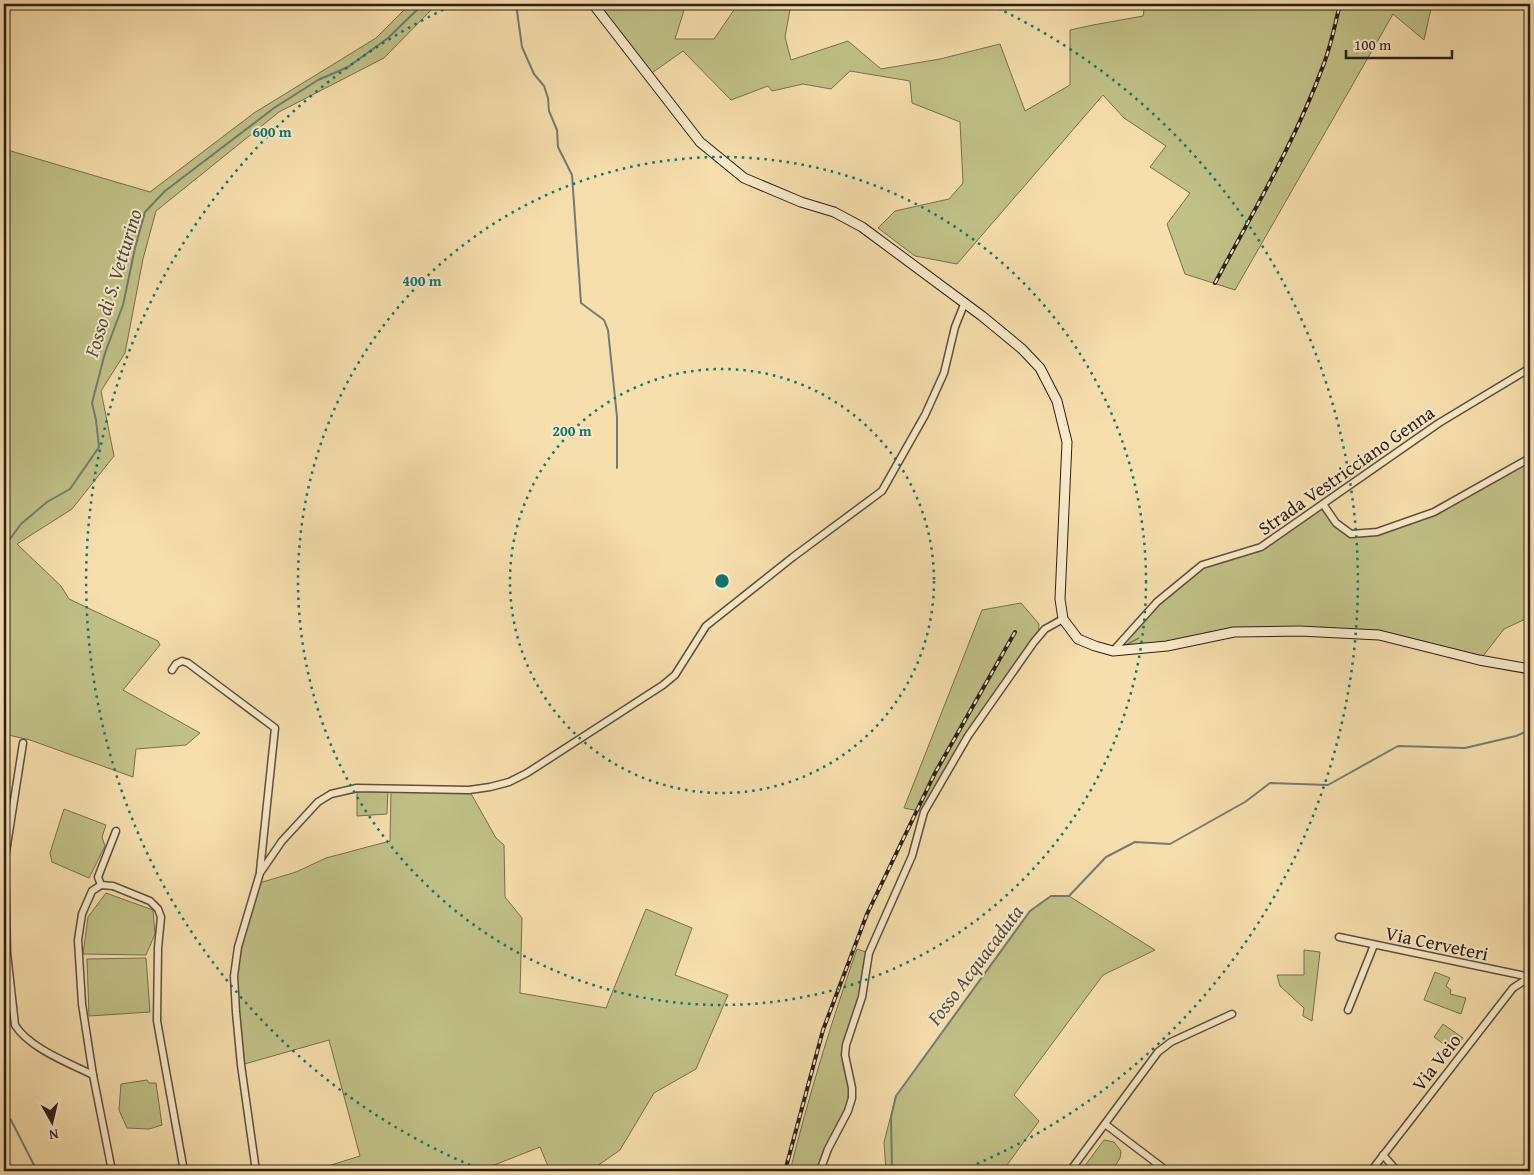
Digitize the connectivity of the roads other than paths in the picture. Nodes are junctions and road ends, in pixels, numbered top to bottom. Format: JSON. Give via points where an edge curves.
{"nodes":[{"id":1,"x":593,"y":4,"type":"edge"},
{"id":2,"x":965,"y":302,"type":"junction"},
{"id":3,"x":1530,"y":368,"type":"edge"},
{"id":4,"x":1530,"y":458,"type":"edge"},
{"id":5,"x":1323,"y":504,"type":"junction"},
{"id":6,"x":1064,"y":619,"type":"junction"},
{"id":7,"x":1113,"y":651,"type":"junction"},
{"id":8,"x":1530,"y":669,"type":"edge"},
{"id":9,"x":172,"y":670,"type":"dead end"},
{"id":10,"x":23,"y":743,"type":"dead end"},
{"id":11,"x":116,"y":830,"type":"dead end"},
{"id":12,"x":260,"y":873,"type":"junction"},
{"id":13,"x":101,"y":885,"type":"junction"},
{"id":14,"x":1339,"y":937,"type":"dead end"},
{"id":15,"x":1374,"y":945,"type":"junction"},
{"id":16,"x":1530,"y":977,"type":"edge"},
{"id":17,"x":1348,"y":1010,"type":"dead end"},
{"id":18,"x":1232,"y":1014,"type":"dead end"},
{"id":19,"x":93,"y":1076,"type":"junction"},
{"id":20,"x":1105,"y":1124,"type":"junction"},
{"id":21,"x":1383,"y":1155,"type":"junction"},
{"id":22,"x":112,"y":1171,"type":"edge"},
{"id":23,"x":184,"y":1171,"type":"edge"},
{"id":24,"x":256,"y":1171,"type":"edge"},
{"id":25,"x":820,"y":1171,"type":"edge"},
{"id":26,"x":1070,"y":1171,"type":"edge"},
{"id":27,"x":1167,"y":1171,"type":"edge"},
{"id":28,"x":1371,"y":1171,"type":"edge"},
{"id":29,"x":1397,"y":1171,"type":"edge"}],
"edges":[{"from":1,"to":2,"type":"street","via":[[700,142],[744,178],[834,212],[862,227]]},
{"from":2,"to":6,"type":"street","via":[[1040,368],[1057,401],[1067,442],[1060,599]]},
{"from":2,"to":12,"type":"street","via":[[944,373],[882,491],[706,626],[675,675],[663,686],[527,774],[509,782],[469,790],[357,788],[331,794],[318,802],[282,841]]},
{"from":3,"to":5,"type":"street","name":"Strada Vestricciano Genna","via":[[1439,423]]},
{"from":4,"to":5,"type":"street","via":[[1434,512],[1377,532],[1351,534],[1336,523]]},
{"from":5,"to":7,"type":"street","name":"Strada Vestricciano Genna","via":[[1262,547],[1202,565],[1157,602]]},
{"from":6,"to":7,"type":"street","via":[[1078,639]]},
{"from":6,"to":25,"type":"street","via":[[1045,629],[1034,642],[968,736],[924,812],[912,856],[868,953],[862,997],[846,1045],[852,1098]]},
{"from":7,"to":8,"type":"street","via":[[1167,646],[1234,632],[1300,630],[1379,635]]},
{"from":9,"to":12,"type":"street","via":[[182,661],[188,663],[275,728]]},
{"from":10,"to":19,"type":"street","via":[[5,858],[7,953],[15,1025],[20,1034],[36,1045]]},
{"from":11,"to":13,"type":"street","via":[[98,877]]},
{"from":12,"to":24,"type":"street","via":[[238,946],[234,976],[240,1065]]},
{"from":13,"to":19,"type":"street","via":[[92,891],[82,914],[78,940],[82,1004]]},
{"from":13,"to":23,"type":"street","via":[[113,886],[150,901],[161,917],[156,1021]]},
{"from":14,"to":15,"type":"street","name":"Via Cerveteri"},
{"from":15,"to":16,"type":"street","name":"Via Cerveteri"},
{"from":15,"to":17,"type":"street"},
{"from":16,"to":21,"type":"street","name":"Via Veio","via":[[1514,988]]},
{"from":18,"to":20,"type":"street","via":[[1171,1042],[1158,1052]]},
{"from":19,"to":22,"type":"street"},
{"from":20,"to":26,"type":"street"},
{"from":20,"to":27,"type":"street"},
{"from":21,"to":28,"type":"street","name":"Via Veio"},
{"from":21,"to":29,"type":"street"}]}
